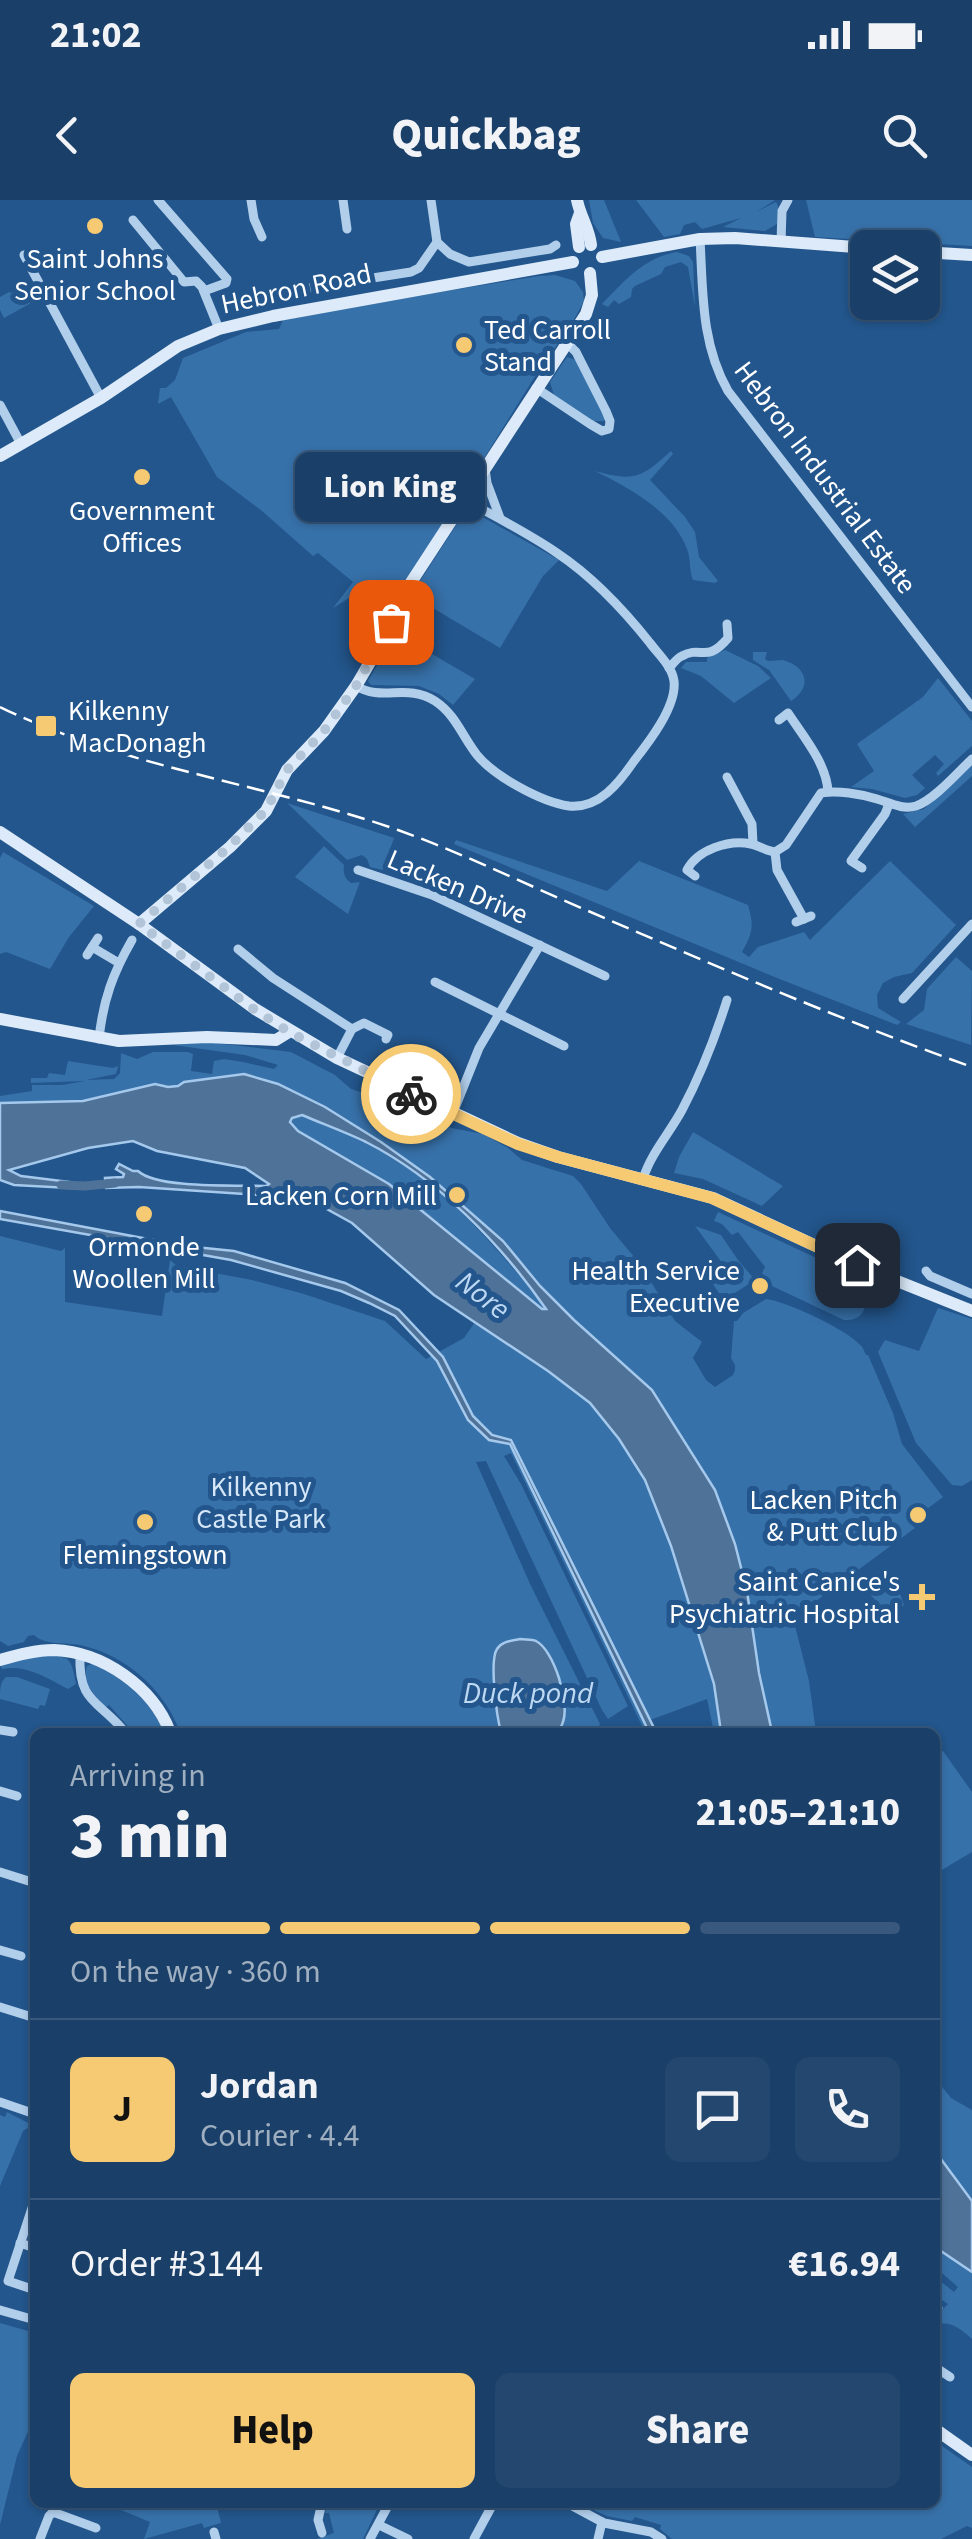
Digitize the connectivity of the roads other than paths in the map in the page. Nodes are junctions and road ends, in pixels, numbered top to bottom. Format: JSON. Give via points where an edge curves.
{"nodes":[{"id":1,"x":251,"y":200,"type":"edge"},
{"id":2,"x":343,"y":200,"type":"edge"},
{"id":3,"x":430,"y":200,"type":"edge"},
{"id":4,"x":788,"y":200,"type":"edge"},
{"id":5,"x":154,"y":202,"type":"edge"},
{"id":6,"x":578,"y":207,"type":"edge"},
{"id":7,"x":132,"y":220,"type":"dead end"},
{"id":8,"x":347,"y":229,"type":"dead end"},
{"id":9,"x":262,"y":237,"type":"dead end"},
{"id":10,"x":700,"y":240,"type":"junction"},
{"id":11,"x":437,"y":242,"type":"junction"},
{"id":12,"x":781,"y":242,"type":"junction"},
{"id":13,"x":556,"y":245,"type":"dead end"},
{"id":14,"x":585,"y":246,"type":"junction"},
{"id":15,"x":850,"y":247,"type":"edge"},
{"id":16,"x":940,"y":253,"type":"edge"},
{"id":17,"x":24,"y":255,"type":"dead end"},
{"id":18,"x":972,"y":255,"type":"edge"},
{"id":19,"x":602,"y":256,"type":"junction"},
{"id":20,"x":573,"y":262,"type":"junction"},
{"id":21,"x":590,"y":273,"type":"junction"},
{"id":22,"x":310,"y":288,"type":"dead end"},
{"id":23,"x":204,"y":291,"type":"junction"},
{"id":24,"x":219,"y":329,"type":"junction"},
{"id":25,"x":567,"y":343,"type":"junction"},
{"id":26,"x":536,"y":388,"type":"junction"},
{"id":27,"x":100,"y":398,"type":"junction"},
{"id":28,"x":0,"y":405,"type":"edge"},
{"id":29,"x":21,"y":444,"type":"junction"},
{"id":30,"x":0,"y":456,"type":"edge"},
{"id":31,"x":485,"y":469,"type":"junction"},
{"id":32,"x":465,"y":500,"type":"junction"},
{"id":33,"x":501,"y":520,"type":"junction"},
{"id":34,"x":727,"y":624,"type":"dead end"},
{"id":35,"x":728,"y":638,"type":"junction"},
{"id":36,"x":740,"y":638,"type":"dead end"},
{"id":37,"x":669,"y":668,"type":"junction"},
{"id":38,"x":356,"y":686,"type":"junction"},
{"id":39,"x":972,"y":706,"type":"edge"},
{"id":40,"x":779,"y":720,"type":"dead end"},
{"id":41,"x":972,"y":759,"type":"edge"},
{"id":42,"x":727,"y":777,"type":"dead end"},
{"id":43,"x":828,"y":792,"type":"junction"},
{"id":44,"x":890,"y":804,"type":"junction"},
{"id":45,"x":0,"y":832,"type":"edge"},
{"id":46,"x":753,"y":844,"type":"junction"},
{"id":47,"x":774,"y":852,"type":"junction"},
{"id":48,"x":862,"y":868,"type":"dead end"},
{"id":49,"x":358,"y":870,"type":"dead end"},
{"id":50,"x":695,"y":876,"type":"dead end"},
{"id":51,"x":804,"y":919,"type":"dead end"},
{"id":52,"x":139,"y":924,"type":"junction"},
{"id":53,"x":972,"y":924,"type":"edge"},
{"id":54,"x":132,"y":940,"type":"dead end"},
{"id":55,"x":540,"y":945,"type":"junction"},
{"id":56,"x":92,"y":947,"type":"dead end"},
{"id":57,"x":238,"y":949,"type":"dead end"},
{"id":58,"x":119,"y":963,"type":"junction"},
{"id":59,"x":606,"y":976,"type":"dead end"},
{"id":60,"x":435,"y":982,"type":"dead end"},
{"id":61,"x":903,"y":999,"type":"dead end"},
{"id":62,"x":727,"y":1000,"type":"dead end"},
{"id":63,"x":500,"y":1012,"type":"junction"},
{"id":64,"x":0,"y":1019,"type":"edge"},
{"id":65,"x":352,"y":1029,"type":"junction"},
{"id":66,"x":289,"y":1032,"type":"junction"},
{"id":67,"x":99,"y":1038,"type":"junction"},
{"id":68,"x":386,"y":1039,"type":"dead end"},
{"id":69,"x":564,"y":1046,"type":"dead end"},
{"id":70,"x":337,"y":1058,"type":"junction"},
{"id":71,"x":453,"y":1113,"type":"junction"},
{"id":72,"x":642,"y":1179,"type":"junction"},
{"id":73,"x":926,"y":1270,"type":"dead end"},
{"id":74,"x":972,"y":1294,"type":"edge"},
{"id":75,"x":972,"y":1311,"type":"edge"},
{"id":76,"x":80,"y":1654,"type":"junction"},
{"id":77,"x":0,"y":1660,"type":"edge"},
{"id":78,"x":122,"y":1728,"type":"edge"},
{"id":79,"x":169,"y":1728,"type":"edge"},
{"id":80,"x":0,"y":1730,"type":"edge"},
{"id":81,"x":14,"y":1732,"type":"dead end"},
{"id":82,"x":0,"y":1791,"type":"edge"},
{"id":83,"x":17,"y":1796,"type":"dead end"},
{"id":84,"x":0,"y":1872,"type":"edge"},
{"id":85,"x":30,"y":1881,"type":"edge"},
{"id":86,"x":0,"y":1950,"type":"edge"},
{"id":87,"x":20,"y":1956,"type":"dead end"},
{"id":88,"x":0,"y":2006,"type":"edge"},
{"id":89,"x":30,"y":2016,"type":"edge"},
{"id":90,"x":0,"y":2102,"type":"edge"},
{"id":91,"x":30,"y":2112,"type":"edge"},
{"id":92,"x":30,"y":2214,"type":"edge"},
{"id":93,"x":20,"y":2243,"type":"junction"},
{"id":94,"x":30,"y":2246,"type":"edge"},
{"id":95,"x":30,"y":2289,"type":"edge"},
{"id":96,"x":0,"y":2310,"type":"edge"},
{"id":97,"x":30,"y":2319,"type":"edge"},
{"id":98,"x":940,"y":2370,"type":"edge"},
{"id":99,"x":950,"y":2377,"type":"dead end"},
{"id":100,"x":940,"y":2433,"type":"edge"},
{"id":101,"x":972,"y":2455,"type":"edge"},
{"id":102,"x":321,"y":2508,"type":"edge"},
{"id":103,"x":387,"y":2508,"type":"edge"},
{"id":104,"x":491,"y":2508,"type":"edge"},
{"id":105,"x":576,"y":2508,"type":"edge"},
{"id":106,"x":602,"y":2522,"type":"junction"},
{"id":107,"x":379,"y":2525,"type":"junction"},
{"id":108,"x":96,"y":2528,"type":"dead end"},
{"id":109,"x":322,"y":2533,"type":"dead end"},
{"id":110,"x":40,"y":2539,"type":"edge"},
{"id":111,"x":370,"y":2539,"type":"edge"},
{"id":112,"x":408,"y":2539,"type":"edge"},
{"id":113,"x":474,"y":2539,"type":"edge"},
{"id":114,"x":598,"y":2539,"type":"edge"},
{"id":115,"x":662,"y":2539,"type":"edge"}],
"edges":[{"from":1,"to":9,"type":"street"},
{"from":2,"to":8,"type":"street"},
{"from":3,"to":11,"type":"street"},
{"from":4,"to":12,"type":"street"},
{"from":5,"to":23,"type":"street","via":[[227,280]]},
{"from":6,"to":14,"type":"street","via":[[590,234]]},
{"from":7,"to":23,"type":"street","via":[[184,282],[196,281]]},
{"from":10,"to":12,"type":"street"},
{"from":10,"to":19,"type":"street"},
{"from":10,"to":39,"type":"street","name":"Hebron Industrial Estate","via":[[707,338],[728,391]]},
{"from":11,"to":13,"type":"street","via":[[469,262]]},
{"from":11,"to":22,"type":"street","via":[[411,272]]},
{"from":12,"to":15,"type":"street"},
{"from":14,"to":19,"type":"street"},
{"from":14,"to":20,"type":"street","via":[[574,252]]},
{"from":16,"to":18,"type":"street"},
{"from":17,"to":27,"type":"street"},
{"from":19,"to":21,"type":"street"},
{"from":20,"to":21,"type":"street"},
{"from":20,"to":24,"type":"street","name":"Hebron Road"},
{"from":21,"to":25,"type":"street","via":[[590,303]]},
{"from":23,"to":24,"type":"street"},
{"from":24,"to":27,"type":"street","name":"Hebron Road","via":[[178,346]]},
{"from":25,"to":26,"type":"street"},
{"from":25,"to":26,"type":"street","via":[[606,411],[609,429],[602,431]]},
{"from":26,"to":31,"type":"street"},
{"from":27,"to":29,"type":"street","name":"Hebron Road"},
{"from":28,"to":29,"type":"street"},
{"from":29,"to":30,"type":"street","name":"Hebron Road"},
{"from":31,"to":32,"type":"street"},
{"from":31,"to":33,"type":"street"},
{"from":32,"to":33,"type":"street"},
{"from":32,"to":38,"type":"street","via":[[408,587]]},
{"from":33,"to":37,"type":"street","via":[[584,574],[620,606]]},
{"from":34,"to":35,"type":"street"},
{"from":35,"to":36,"type":"street"},
{"from":35,"to":37,"type":"street","via":[[710,653],[681,656]]},
{"from":37,"to":38,"type":"street","via":[[673,692],[654,735],[618,784],[599,799],[567,806],[503,779],[478,757],[449,712],[426,696],[372,694]]},
{"from":38,"to":52,"type":"street","via":[[287,770],[266,810]]},
{"from":40,"to":43,"type":"street","via":[[791,717]]},
{"from":41,"to":44,"type":"street","via":[[921,804]]},
{"from":42,"to":46,"type":"street","via":[[752,824]]},
{"from":43,"to":44,"type":"street"},
{"from":43,"to":47,"type":"street"},
{"from":44,"to":48,"type":"street","via":[[851,861]]},
{"from":45,"to":52,"type":"street"},
{"from":46,"to":47,"type":"street"},
{"from":46,"to":50,"type":"street","via":[[706,851],[687,870]]},
{"from":47,"to":51,"type":"street"},
{"from":49,"to":55,"type":"street","name":"Lacken Drive","via":[[432,894]]},
{"from":52,"to":66,"type":"street"},
{"from":53,"to":61,"type":"street"},
{"from":54,"to":58,"type":"street"},
{"from":55,"to":59,"type":"street","name":"Lacken Drive"},
{"from":55,"to":63,"type":"street","name":"Lacken Drive"},
{"from":56,"to":58,"type":"street"},
{"from":57,"to":65,"type":"street"},
{"from":58,"to":67,"type":"street"},
{"from":60,"to":63,"type":"street"},
{"from":62,"to":72,"type":"street","via":[[713,1045]]},
{"from":63,"to":69,"type":"street"},
{"from":63,"to":71,"type":"street","name":"Lacken Drive"},
{"from":64,"to":67,"type":"street"},
{"from":65,"to":68,"type":"street","via":[[364,1023]]},
{"from":65,"to":70,"type":"street"},
{"from":66,"to":67,"type":"street","via":[[276,1040]]},
{"from":66,"to":70,"type":"street"},
{"from":70,"to":71,"type":"street"},
{"from":71,"to":72,"type":"street","via":[[518,1144]]},
{"from":72,"to":75,"type":"street","via":[[712,1198]]},
{"from":73,"to":74,"type":"street"},
{"from":76,"to":77,"type":"street","via":[[56,1650]]},
{"from":76,"to":78,"type":"street","via":[[83,1688]]},
{"from":76,"to":79,"type":"street","via":[[132,1680]]},
{"from":80,"to":81,"type":"street"},
{"from":82,"to":83,"type":"street"},
{"from":84,"to":85,"type":"street"},
{"from":86,"to":87,"type":"street"},
{"from":88,"to":89,"type":"street"},
{"from":90,"to":91,"type":"street"},
{"from":92,"to":93,"type":"street"},
{"from":93,"to":94,"type":"street"},
{"from":93,"to":95,"type":"street","via":[[8,2282]]},
{"from":96,"to":97,"type":"street"},
{"from":98,"to":99,"type":"street"},
{"from":100,"to":101,"type":"street"},
{"from":102,"to":109,"type":"street"},
{"from":103,"to":107,"type":"street"},
{"from":104,"to":113,"type":"street"},
{"from":105,"to":106,"type":"street"},
{"from":106,"to":114,"type":"street"},
{"from":106,"to":115,"type":"street"},
{"from":107,"to":111,"type":"street"},
{"from":107,"to":112,"type":"street"},
{"from":108,"to":110,"type":"street","via":[[53,2512]]}]}
